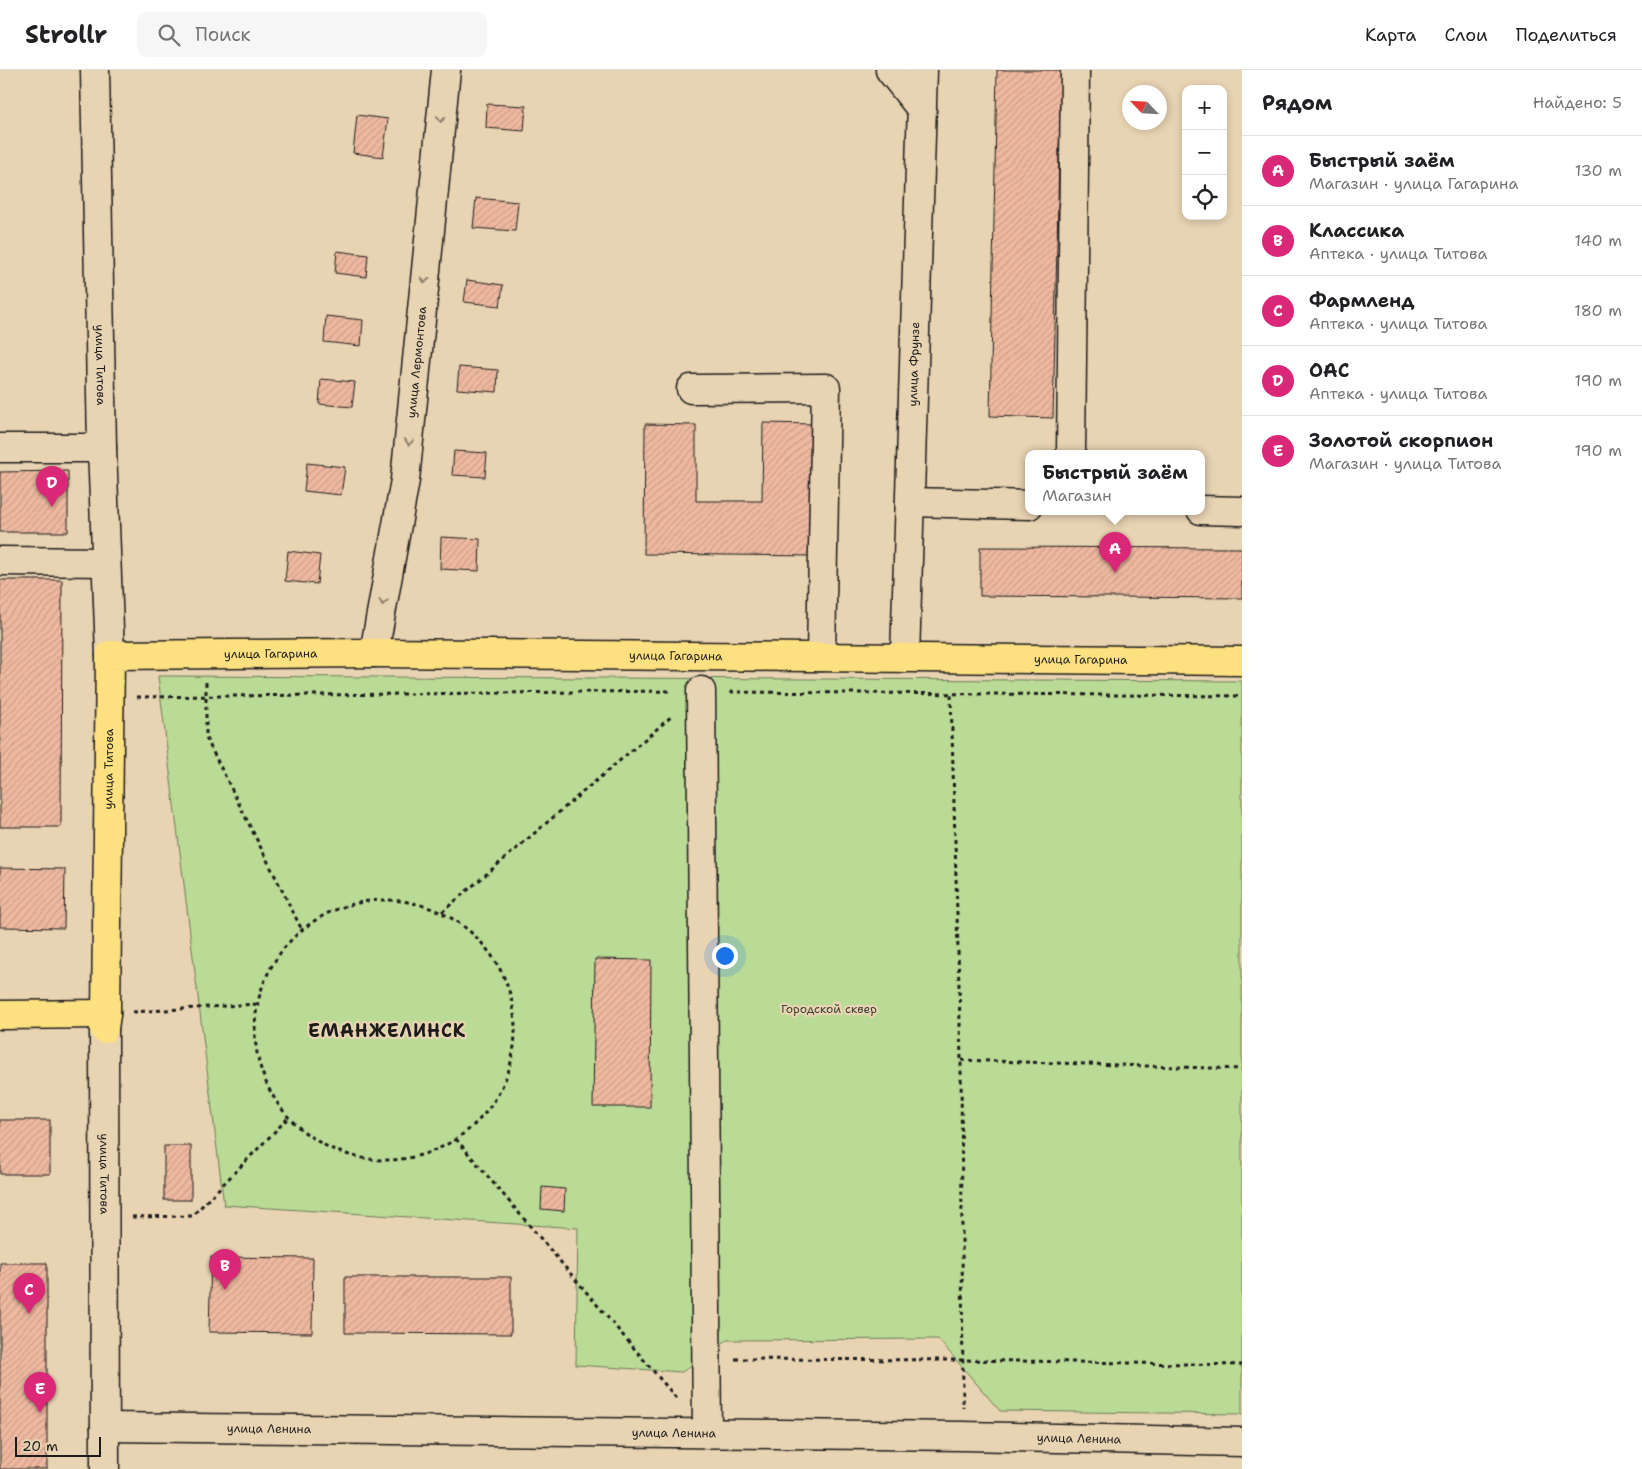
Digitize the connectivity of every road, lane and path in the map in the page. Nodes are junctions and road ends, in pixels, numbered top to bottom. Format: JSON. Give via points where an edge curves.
{"nodes":[{"id":1,"x":95,"y":70,"type":"edge"},
{"id":2,"x":446,"y":70,"type":"edge"},
{"id":3,"x":890,"y":70,"type":"edge"},
{"id":4,"x":923,"y":70,"type":"edge"},
{"id":5,"x":1075,"y":70,"type":"edge"},
{"id":6,"x":922,"y":110,"type":"junction"},
{"id":7,"x":691,"y":389,"type":"dead end"},
{"id":8,"x":0,"y":448,"type":"edge"},
{"id":9,"x":102,"y":448,"type":"junction"},
{"id":10,"x":1071,"y":450,"type":"edge"},
{"id":11,"x":910,"y":502,"type":"junction"},
{"id":12,"x":1025,"y":505,"type":"edge"},
{"id":13,"x":1205,"y":510,"type":"edge"},
{"id":14,"x":1242,"y":511,"type":"edge"},
{"id":15,"x":0,"y":561,"type":"edge"},
{"id":16,"x":106,"y":562,"type":"junction"},
{"id":17,"x":374,"y":653,"type":"junction"},
{"id":18,"x":209,"y":654,"type":"junction"},
{"id":19,"x":110,"y":655,"type":"junction"},
{"id":20,"x":821,"y":658,"type":"junction"},
{"id":21,"x":905,"y":658,"type":"junction"},
{"id":22,"x":1242,"y":661,"type":"edge"},
{"id":23,"x":701,"y":691,"type":"joint"},
{"id":24,"x":951,"y":695,"type":"dead end"},
{"id":25,"x":442,"y":912,"type":"junction"},
{"id":26,"x":302,"y":928,"type":"junction"},
{"id":27,"x":257,"y":1004,"type":"junction"},
{"id":28,"x":0,"y":1015,"type":"edge"},
{"id":29,"x":105,"y":1022,"type":"junction"},
{"id":30,"x":961,"y":1060,"type":"junction"},
{"id":31,"x":1242,"y":1069,"type":"edge"},
{"id":32,"x":288,"y":1118,"type":"junction"},
{"id":33,"x":456,"y":1139,"type":"junction"},
{"id":34,"x":104,"y":1217,"type":"junction"},
{"id":35,"x":707,"y":1359,"type":"junction"},
{"id":36,"x":963,"y":1360,"type":"junction"},
{"id":37,"x":1242,"y":1365,"type":"edge"},
{"id":38,"x":105,"y":1428,"type":"junction"},
{"id":39,"x":707,"y":1434,"type":"junction"},
{"id":40,"x":963,"y":1436,"type":"junction"},
{"id":41,"x":1242,"y":1442,"type":"edge"},
{"id":42,"x":105,"y":1469,"type":"edge"}],
"edges":[{"from":1,"to":9,"type":"street","name":"улица Титова"},
{"from":2,"to":17,"type":"street","name":"улица Лермонтова","one_way":true,"via":[[405,480]]},
{"from":3,"to":6,"type":"street"},
{"from":4,"to":6,"type":"street","name":"улица Фрунзе"},
{"from":5,"to":10,"type":"street"},
{"from":6,"to":11,"type":"street","name":"улица Фрунзе"},
{"from":7,"to":20,"type":"street","via":[[826,388]]},
{"from":8,"to":9,"type":"street"},
{"from":9,"to":16,"type":"street","name":"улица Титова"},
{"from":11,"to":12,"type":"street"},
{"from":11,"to":21,"type":"street","name":"улица Фрунзе"},
{"from":13,"to":14,"type":"street"},
{"from":15,"to":16,"type":"street"},
{"from":16,"to":19,"type":"street","name":"улица Титова"},
{"from":17,"to":18,"type":"main road","name":"улица Гагарина"},
{"from":17,"to":20,"type":"main road","name":"улица Гагарина"},
{"from":18,"to":19,"type":"main road","name":"улица Гагарина"},
{"from":18,"to":26,"type":"path","via":[[206,738]]},
{"from":19,"to":29,"type":"main road","name":"улица Титова"},
{"from":20,"to":21,"type":"main road","name":"улица Гагарина"},
{"from":21,"to":22,"type":"main road","name":"улица Гагарина"},
{"from":23,"to":25,"type":"path"},
{"from":23,"to":35,"type":"street"},
{"from":24,"to":30,"type":"path"},
{"from":25,"to":26,"type":"path","via":[[416,902],[389,899],[361,901],[335,909]]},
{"from":25,"to":33,"type":"path","via":[[468,928],[505,976],[514,1006],[516,1037],[510,1067],[498,1095],[480,1120]]},
{"from":26,"to":27,"type":"path","via":[[276,958],[264,980]]},
{"from":27,"to":29,"type":"path"},
{"from":27,"to":32,"type":"path","via":[[255,1034],[259,1065],[271,1093]]},
{"from":28,"to":29,"type":"main road"},
{"from":29,"to":34,"type":"street","name":"улица Титова"},
{"from":30,"to":31,"type":"path"},
{"from":30,"to":36,"type":"path"},
{"from":32,"to":33,"type":"path","via":[[312,1138],[339,1152],[368,1160],[399,1160],[429,1153]]},
{"from":32,"to":34,"type":"path","via":[[192,1216]]},
{"from":33,"to":39,"type":"path"},
{"from":34,"to":38,"type":"street","name":"улица Титова"},
{"from":35,"to":36,"type":"path"},
{"from":35,"to":39,"type":"street"},
{"from":36,"to":37,"type":"path"},
{"from":36,"to":40,"type":"path"},
{"from":38,"to":39,"type":"street","name":"улица Ленина"},
{"from":38,"to":42,"type":"street","name":"улица Титова"},
{"from":39,"to":40,"type":"street","name":"улица Ленина"},
{"from":40,"to":41,"type":"street","name":"улица Ленина"}]}
